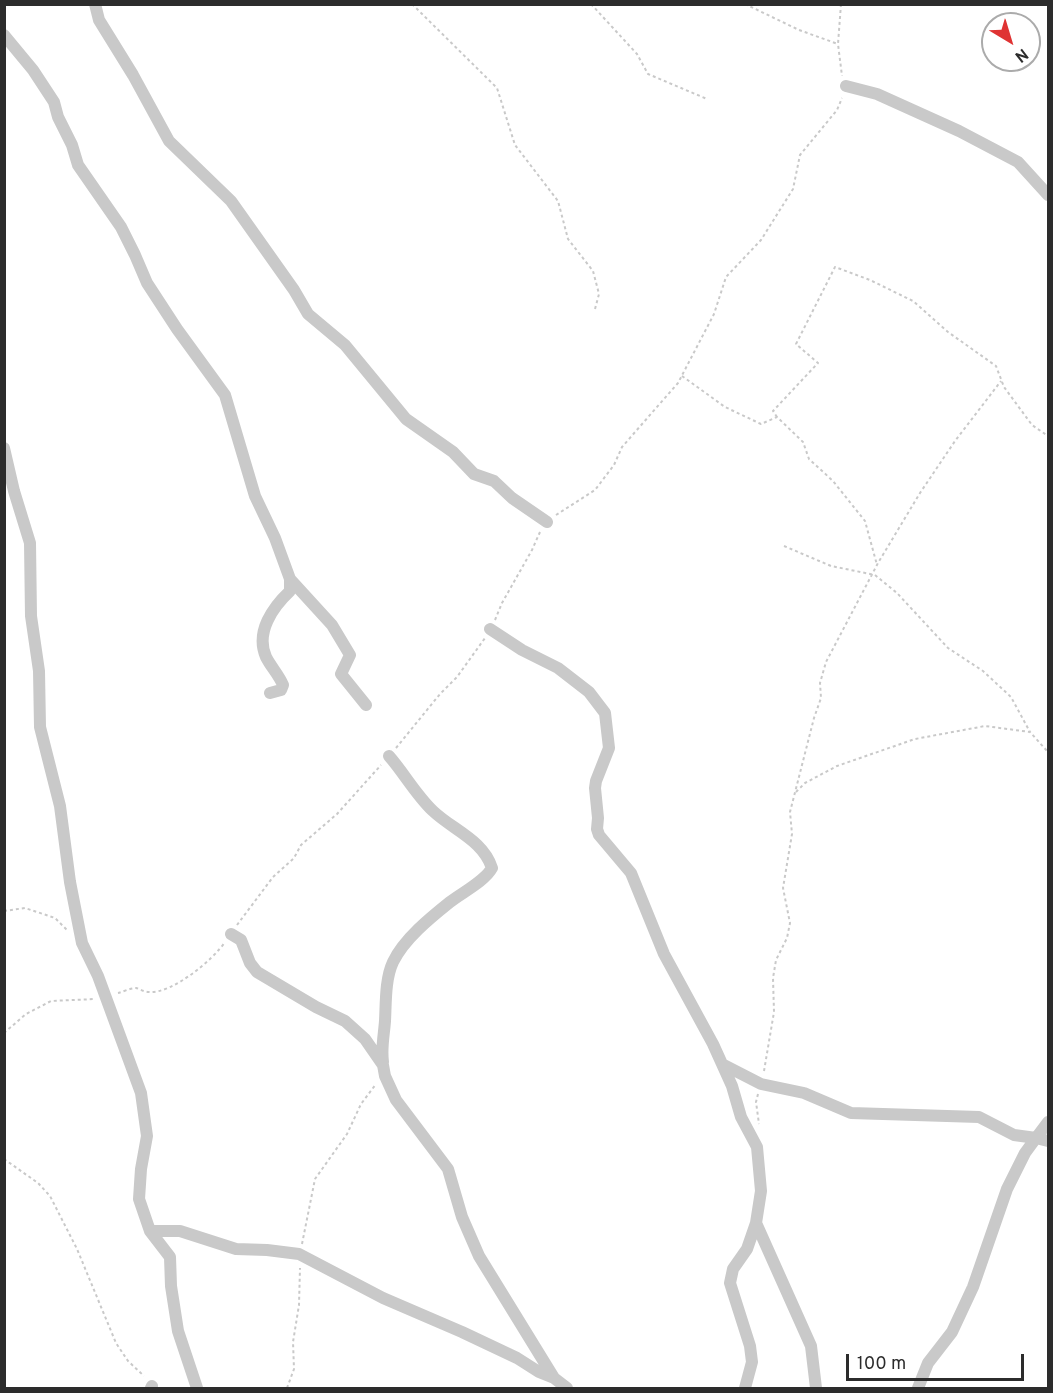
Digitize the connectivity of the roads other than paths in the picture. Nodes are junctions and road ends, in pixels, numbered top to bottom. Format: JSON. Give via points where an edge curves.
{"nodes":[{"id":1,"x":95,"y":4,"type":"edge"},
{"id":2,"x":4,"y":35,"type":"edge"},
{"id":3,"x":846,"y":86,"type":"road end"},
{"id":4,"x":1048,"y":195,"type":"edge"},
{"id":5,"x":4,"y":448,"type":"edge"},
{"id":6,"x":548,"y":522,"type":"road end"},
{"id":7,"x":290,"y":579,"type":"junction"},
{"id":8,"x":490,"y":629,"type":"road end"},
{"id":9,"x":270,"y":693,"type":"dead end"},
{"id":10,"x":366,"y":705,"type":"dead end"},
{"id":11,"x":389,"y":756,"type":"road end"},
{"id":12,"x":231,"y":934,"type":"road end"},
{"id":13,"x":722,"y":1064,"type":"junction"},
{"id":14,"x":384,"y":1070,"type":"junction"},
{"id":15,"x":1048,"y":1122,"type":"edge"},
{"id":16,"x":1042,"y":1140,"type":"edge"},
{"id":17,"x":756,"y":1223,"type":"junction"},
{"id":18,"x":150,"y":1231,"type":"junction"},
{"id":19,"x":554,"y":1378,"type":"junction"},
{"id":20,"x":197,"y":1389,"type":"edge"},
{"id":21,"x":567,"y":1389,"type":"edge"},
{"id":22,"x":745,"y":1389,"type":"edge"},
{"id":23,"x":816,"y":1389,"type":"edge"},
{"id":24,"x":918,"y":1389,"type":"edge"}],
"edges":[{"from":1,"to":6,"type":"street","via":[[99,20],[169,141],[231,201],[308,314],[345,345],[406,419],[453,452],[474,474],[494,481]]},
{"from":2,"to":7,"type":"street","via":[[54,102],[78,165],[121,227],[147,283],[225,395],[255,496]]},
{"from":3,"to":4,"type":"street","via":[[877,94],[1018,162]]},
{"from":5,"to":18,"type":"street","via":[[30,543],[40,727],[60,806],[82,943],[141,1093],[147,1136],[139,1199]]},
{"from":7,"to":9,"type":"street","via":[[290,591],[267,618],[263,642],[266,656],[283,685]]},
{"from":7,"to":10,"type":"street","via":[[319,608],[344,644],[350,655],[341,674]]},
{"from":8,"to":13,"type":"street","via":[[558,668],[606,713],[609,748],[596,781],[597,829],[631,873],[664,954]]},
{"from":11,"to":14,"type":"street","via":[[431,809],[475,842],[492,868],[487,877],[442,909],[408,941],[392,963],[386,992]]},
{"from":12,"to":14,"type":"street","via":[[241,940],[257,972],[345,1021],[365,1039]]},
{"from":13,"to":16,"type":"street","via":[[761,1084],[804,1093],[851,1113],[979,1117],[1014,1135]]},
{"from":13,"to":17,"type":"street","via":[[741,1117],[757,1147],[761,1191]]},
{"from":14,"to":19,"type":"street","via":[[396,1100],[448,1169],[478,1256]]},
{"from":15,"to":16,"type":"street"},
{"from":16,"to":24,"type":"street","via":[[1025,1153],[1007,1189],[973,1287],[952,1332],[928,1363]]},
{"from":17,"to":22,"type":"street","via":[[730,1283],[750,1346],[752,1362]]},
{"from":17,"to":23,"type":"street","via":[[811,1346]]},
{"from":18,"to":19,"type":"street","via":[[180,1232],[236,1249],[299,1254],[383,1299],[462,1332]]},
{"from":18,"to":20,"type":"street","via":[[170,1257],[178,1331]]},
{"from":19,"to":21,"type":"street"}]}
